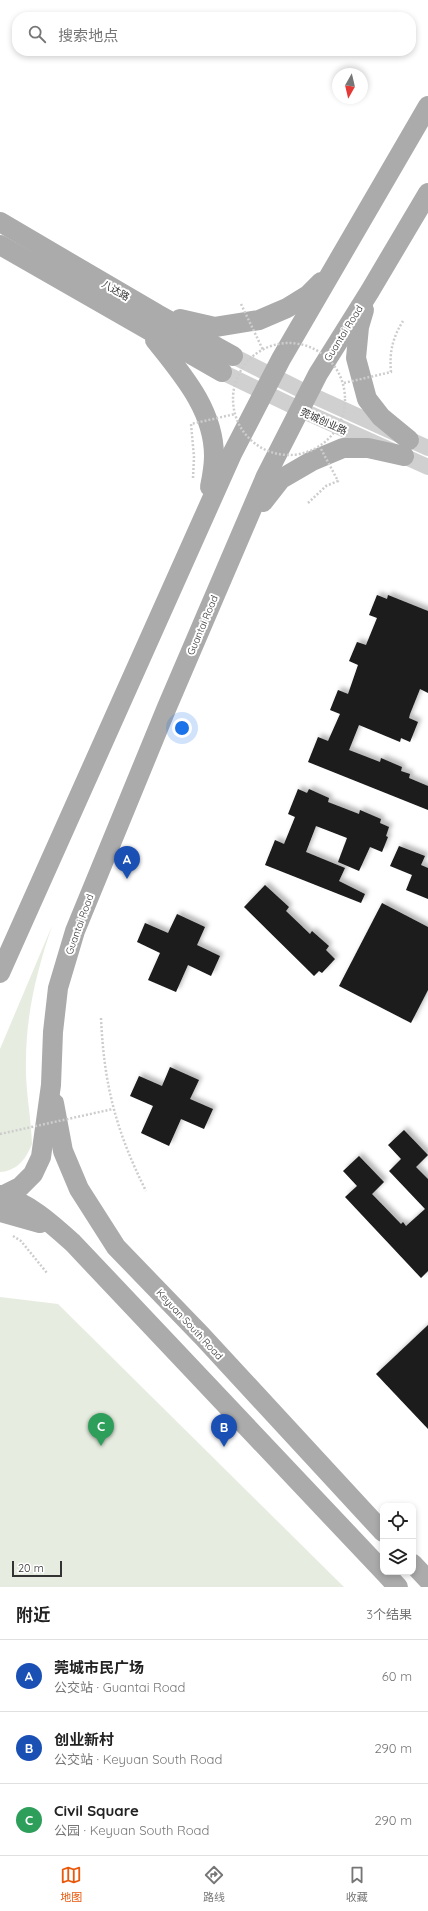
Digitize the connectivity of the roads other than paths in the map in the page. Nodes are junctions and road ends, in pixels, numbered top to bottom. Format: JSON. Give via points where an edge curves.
{"nodes":[{"id":1,"x":428,"y":106,"type":"edge"},
{"id":2,"x":428,"y":192,"type":"edge"},
{"id":3,"x":0,"y":222,"type":"edge"},
{"id":4,"x":0,"y":245,"type":"edge"},
{"id":5,"x":333,"y":271,"type":"junction"},
{"id":6,"x":370,"y":291,"type":"junction"},
{"id":7,"x":157,"y":314,"type":"junction"},
{"id":8,"x":148,"y":332,"type":"junction"},
{"id":9,"x":233,"y":356,"type":"joint"},
{"id":10,"x":222,"y":372,"type":"joint"},
{"id":11,"x":268,"y":384,"type":"junction"},
{"id":12,"x":303,"y":401,"type":"junction"},
{"id":13,"x":407,"y":448,"type":"junction"},
{"id":14,"x":428,"y":448,"type":"edge"},
{"id":15,"x":428,"y":467,"type":"edge"},
{"id":16,"x":208,"y":506,"type":"junction"},
{"id":17,"x":243,"y":527,"type":"junction"},
{"id":18,"x":0,"y":973,"type":"edge"},
{"id":19,"x":51,"y":1085,"type":"junction"},
{"id":20,"x":1,"y":1200,"type":"edge"},
{"id":21,"x":380,"y":1529,"type":"edge"},
{"id":22,"x":416,"y":1567,"type":"edge"},
{"id":23,"x":380,"y":1569,"type":"edge"},
{"id":24,"x":386,"y":1575,"type":"edge"},
{"id":25,"x":428,"y":1580,"type":"edge"},
{"id":26,"x":398,"y":1587,"type":"edge"}],
"edges":[{"from":1,"to":5,"type":"main road"},
{"from":2,"to":6,"type":"main road","name":"Guantai Road"},
{"from":3,"to":7,"type":"main road","name":"八达路"},
{"from":4,"to":8,"type":"main road","name":"八达路"},
{"from":5,"to":7,"type":"main road","via":[[308,295],[287,308],[259,320],[215,327]]},
{"from":5,"to":11,"type":"main road"},
{"from":6,"to":12,"type":"main road","name":"Guantai Road"},
{"from":6,"to":13,"type":"main road","via":[[359,327],[356,358],[367,399]]},
{"from":7,"to":9,"type":"main road","name":"八达路"},
{"from":8,"to":10,"type":"main road","name":"八达路"},
{"from":8,"to":16,"type":"main road","via":[[192,387],[211,428],[214,456]]},
{"from":9,"to":11,"type":"street","name":"莞城创业路"},
{"from":10,"to":11,"type":"street","name":"莞城创业路"},
{"from":11,"to":12,"type":"street","name":"莞城创业路"},
{"from":11,"to":16,"type":"main road"},
{"from":12,"to":13,"type":"street","name":"莞城创业路"},
{"from":12,"to":17,"type":"main road","name":"Guantai Road"},
{"from":13,"to":14,"type":"street","name":"莞城创业路"},
{"from":13,"to":15,"type":"street","name":"莞城创业路"},
{"from":13,"to":17,"type":"main road","via":[[343,448],[331,453],[281,479]]},
{"from":16,"to":18,"type":"main road"},
{"from":17,"to":19,"type":"main road","name":"Guantai Road","via":[[75,931],[58,988]]},
{"from":19,"to":20,"type":"main road","via":[[41,1157],[33,1174]]},
{"from":19,"to":21,"type":"main road","name":"Keyuan South Road","via":[[63,1151],[79,1189],[116,1247]]},
{"from":20,"to":23,"type":"main road","via":[[17,1200],[57,1228],[95,1264]]},
{"from":22,"to":25,"type":"main road"},
{"from":24,"to":26,"type":"main road"}]}
